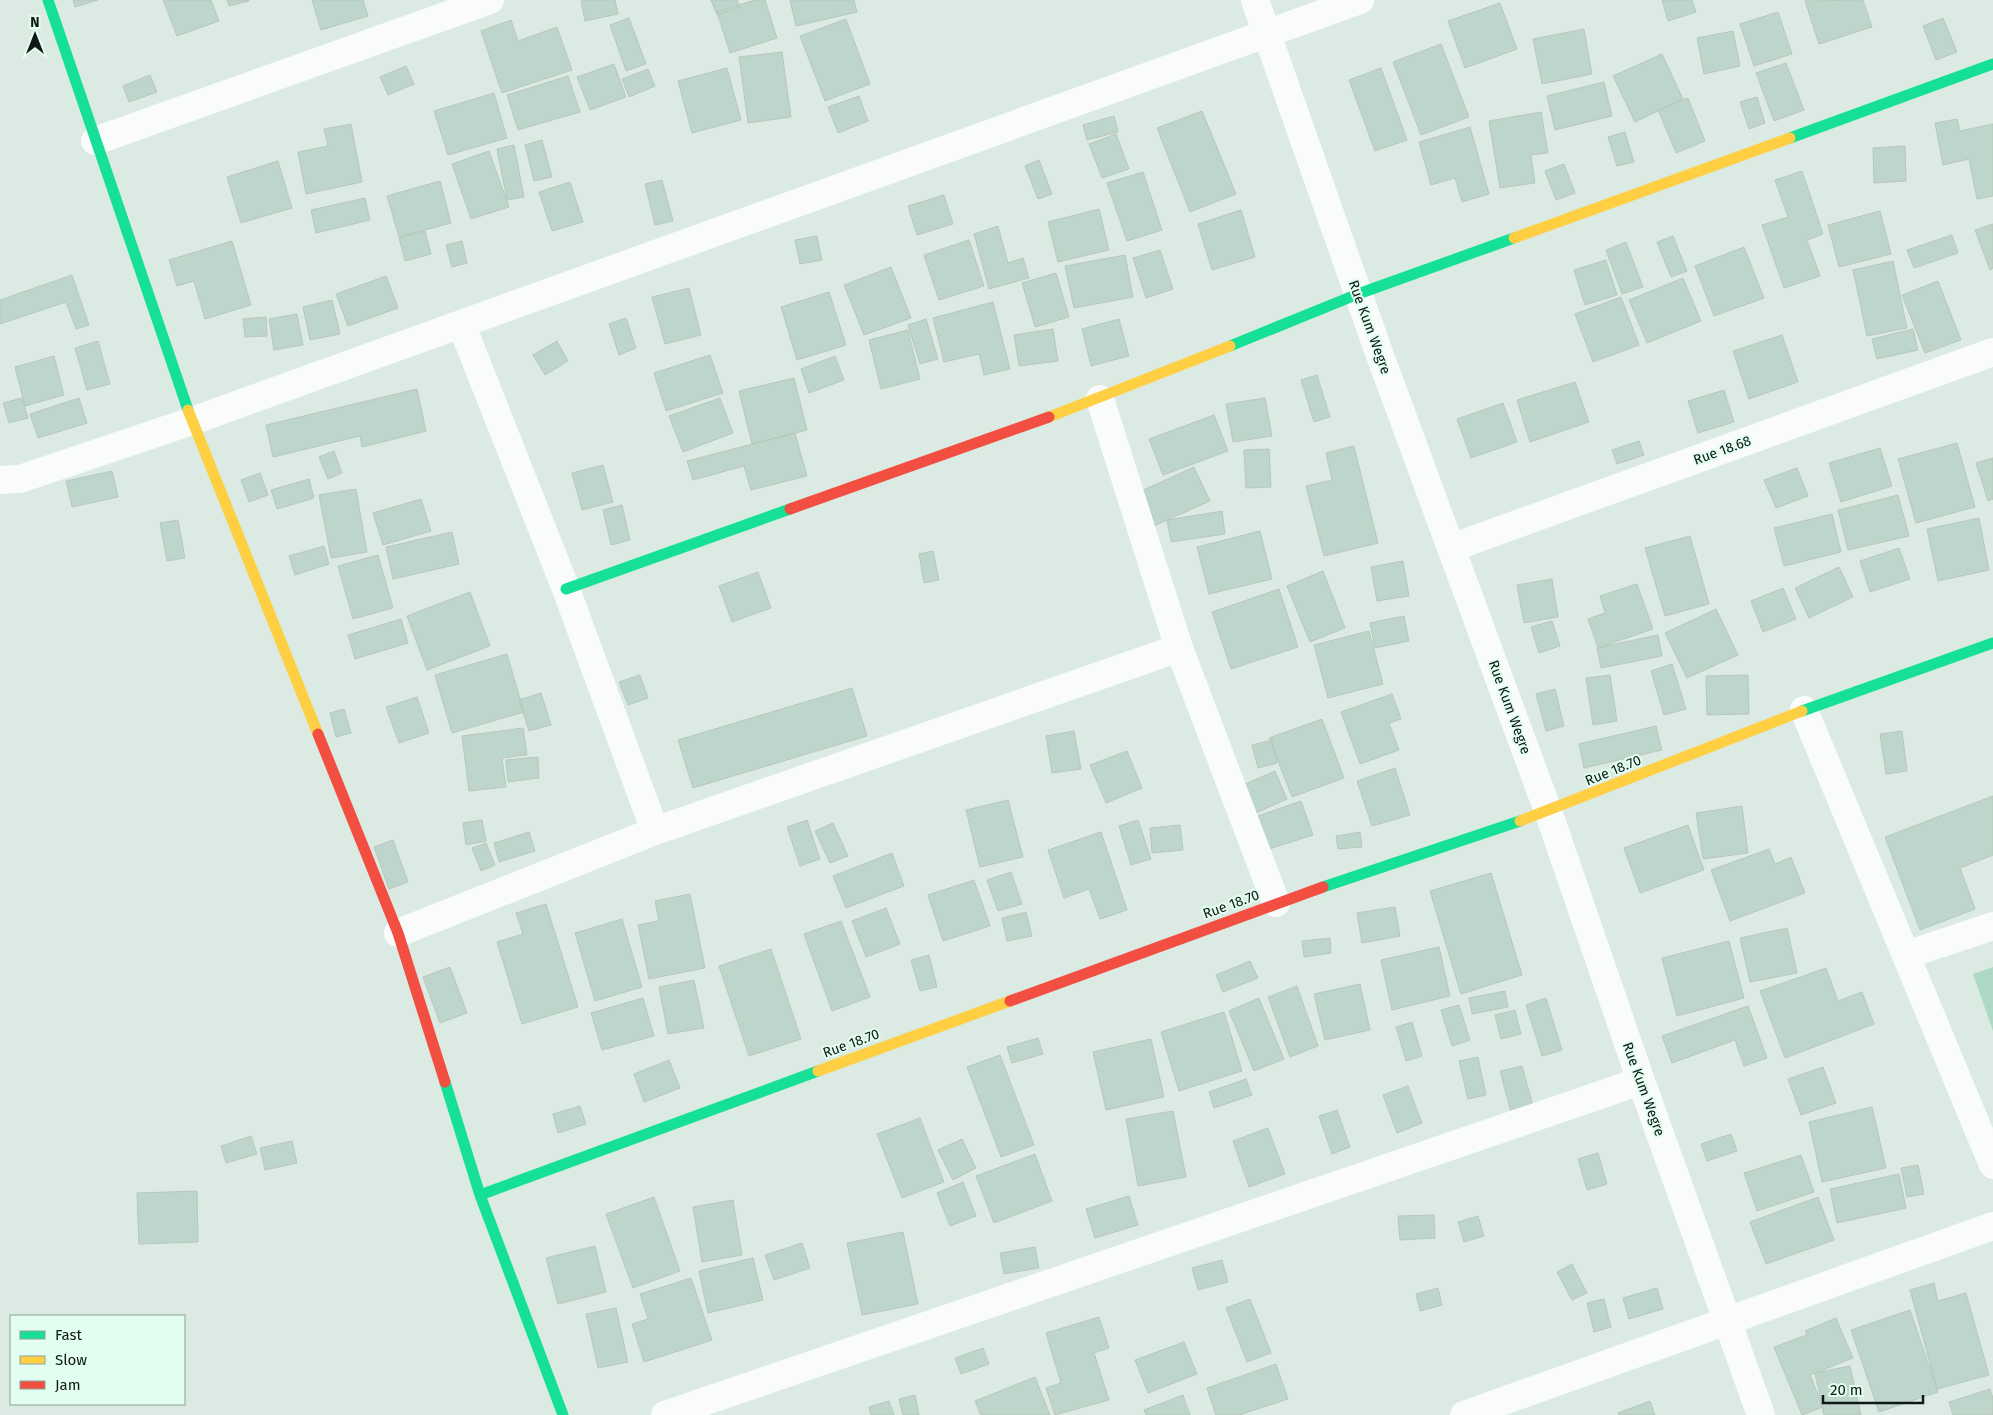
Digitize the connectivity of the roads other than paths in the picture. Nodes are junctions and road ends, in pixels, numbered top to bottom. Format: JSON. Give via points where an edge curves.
{"nodes":[{"id":1,"x":48,"y":0,"type":"edge"},
{"id":2,"x":490,"y":0,"type":"edge"},
{"id":3,"x":1255,"y":0,"type":"edge"},
{"id":4,"x":1360,"y":0,"type":"edge"},
{"id":5,"x":1266,"y":36,"type":"junction"},
{"id":6,"x":1993,"y":64,"type":"edge"},
{"id":7,"x":95,"y":141,"type":"junction"},
{"id":8,"x":1358,"y":294,"type":"junction"},
{"id":9,"x":462,"y":326,"type":"junction"},
{"id":10,"x":1993,"y":352,"type":"edge"},
{"id":11,"x":1100,"y":399,"type":"junction"},
{"id":12,"x":192,"y":421,"type":"junction"},
{"id":13,"x":0,"y":480,"type":"edge"},
{"id":14,"x":1451,"y":548,"type":"junction"},
{"id":15,"x":566,"y":589,"type":"junction"},
{"id":16,"x":1993,"y":643,"type":"edge"},
{"id":17,"x":1179,"y":648,"type":"junction"},
{"id":18,"x":1804,"y":710,"type":"junction"},
{"id":19,"x":1548,"y":811,"type":"junction"},
{"id":20,"x":655,"y":831,"type":"junction"},
{"id":21,"x":1276,"y":903,"type":"junction"},
{"id":22,"x":1993,"y":926,"type":"edge"},
{"id":23,"x":398,"y":933,"type":"junction"},
{"id":24,"x":1906,"y":956,"type":"junction"},
{"id":25,"x":1640,"y":1081,"type":"junction"},
{"id":26,"x":1993,"y":1165,"type":"edge"},
{"id":27,"x":480,"y":1196,"type":"junction"},
{"id":28,"x":1993,"y":1226,"type":"edge"},
{"id":29,"x":1727,"y":1320,"type":"junction"},
{"id":30,"x":563,"y":1415,"type":"edge"},
{"id":31,"x":666,"y":1415,"type":"edge"},
{"id":32,"x":1464,"y":1415,"type":"edge"},
{"id":33,"x":1762,"y":1415,"type":"edge"}],
"edges":[{"from":1,"to":7,"type":"street"},
{"from":2,"to":7,"type":"street"},
{"from":3,"to":5,"type":"street","name":"Rue Kum Wegre"},
{"from":4,"to":5,"type":"street"},
{"from":5,"to":8,"type":"street","name":"Rue Kum Wegre"},
{"from":5,"to":9,"type":"street"},
{"from":6,"to":8,"type":"street"},
{"from":7,"to":12,"type":"street"},
{"from":8,"to":11,"type":"street"},
{"from":8,"to":14,"type":"street","name":"Rue Kum Wegre"},
{"from":9,"to":12,"type":"street"},
{"from":9,"to":15,"type":"street"},
{"from":10,"to":14,"type":"street","name":"Rue 18.68"},
{"from":11,"to":15,"type":"street"},
{"from":11,"to":17,"type":"street"},
{"from":12,"to":13,"type":"street","via":[[20,479]]},
{"from":12,"to":23,"type":"street"},
{"from":14,"to":19,"type":"street","name":"Rue Kum Wegre"},
{"from":15,"to":20,"type":"street"},
{"from":16,"to":18,"type":"street","name":"Rue 18.70"},
{"from":17,"to":20,"type":"street"},
{"from":17,"to":21,"type":"street"},
{"from":18,"to":19,"type":"street","name":"Rue 18.70"},
{"from":18,"to":24,"type":"street"},
{"from":19,"to":21,"type":"street","name":"Rue 18.70"},
{"from":19,"to":25,"type":"street","name":"Rue Kum Wegre"},
{"from":20,"to":23,"type":"street"},
{"from":21,"to":27,"type":"street","name":"Rue 18.70"},
{"from":22,"to":24,"type":"street"},
{"from":23,"to":27,"type":"street"},
{"from":24,"to":26,"type":"street"},
{"from":25,"to":29,"type":"street","name":"Rue Kum Wegre"},
{"from":25,"to":31,"type":"street"},
{"from":27,"to":30,"type":"street"},
{"from":28,"to":29,"type":"street"},
{"from":29,"to":32,"type":"street"},
{"from":29,"to":33,"type":"street","name":"Rue Kum Wegre"}]}
